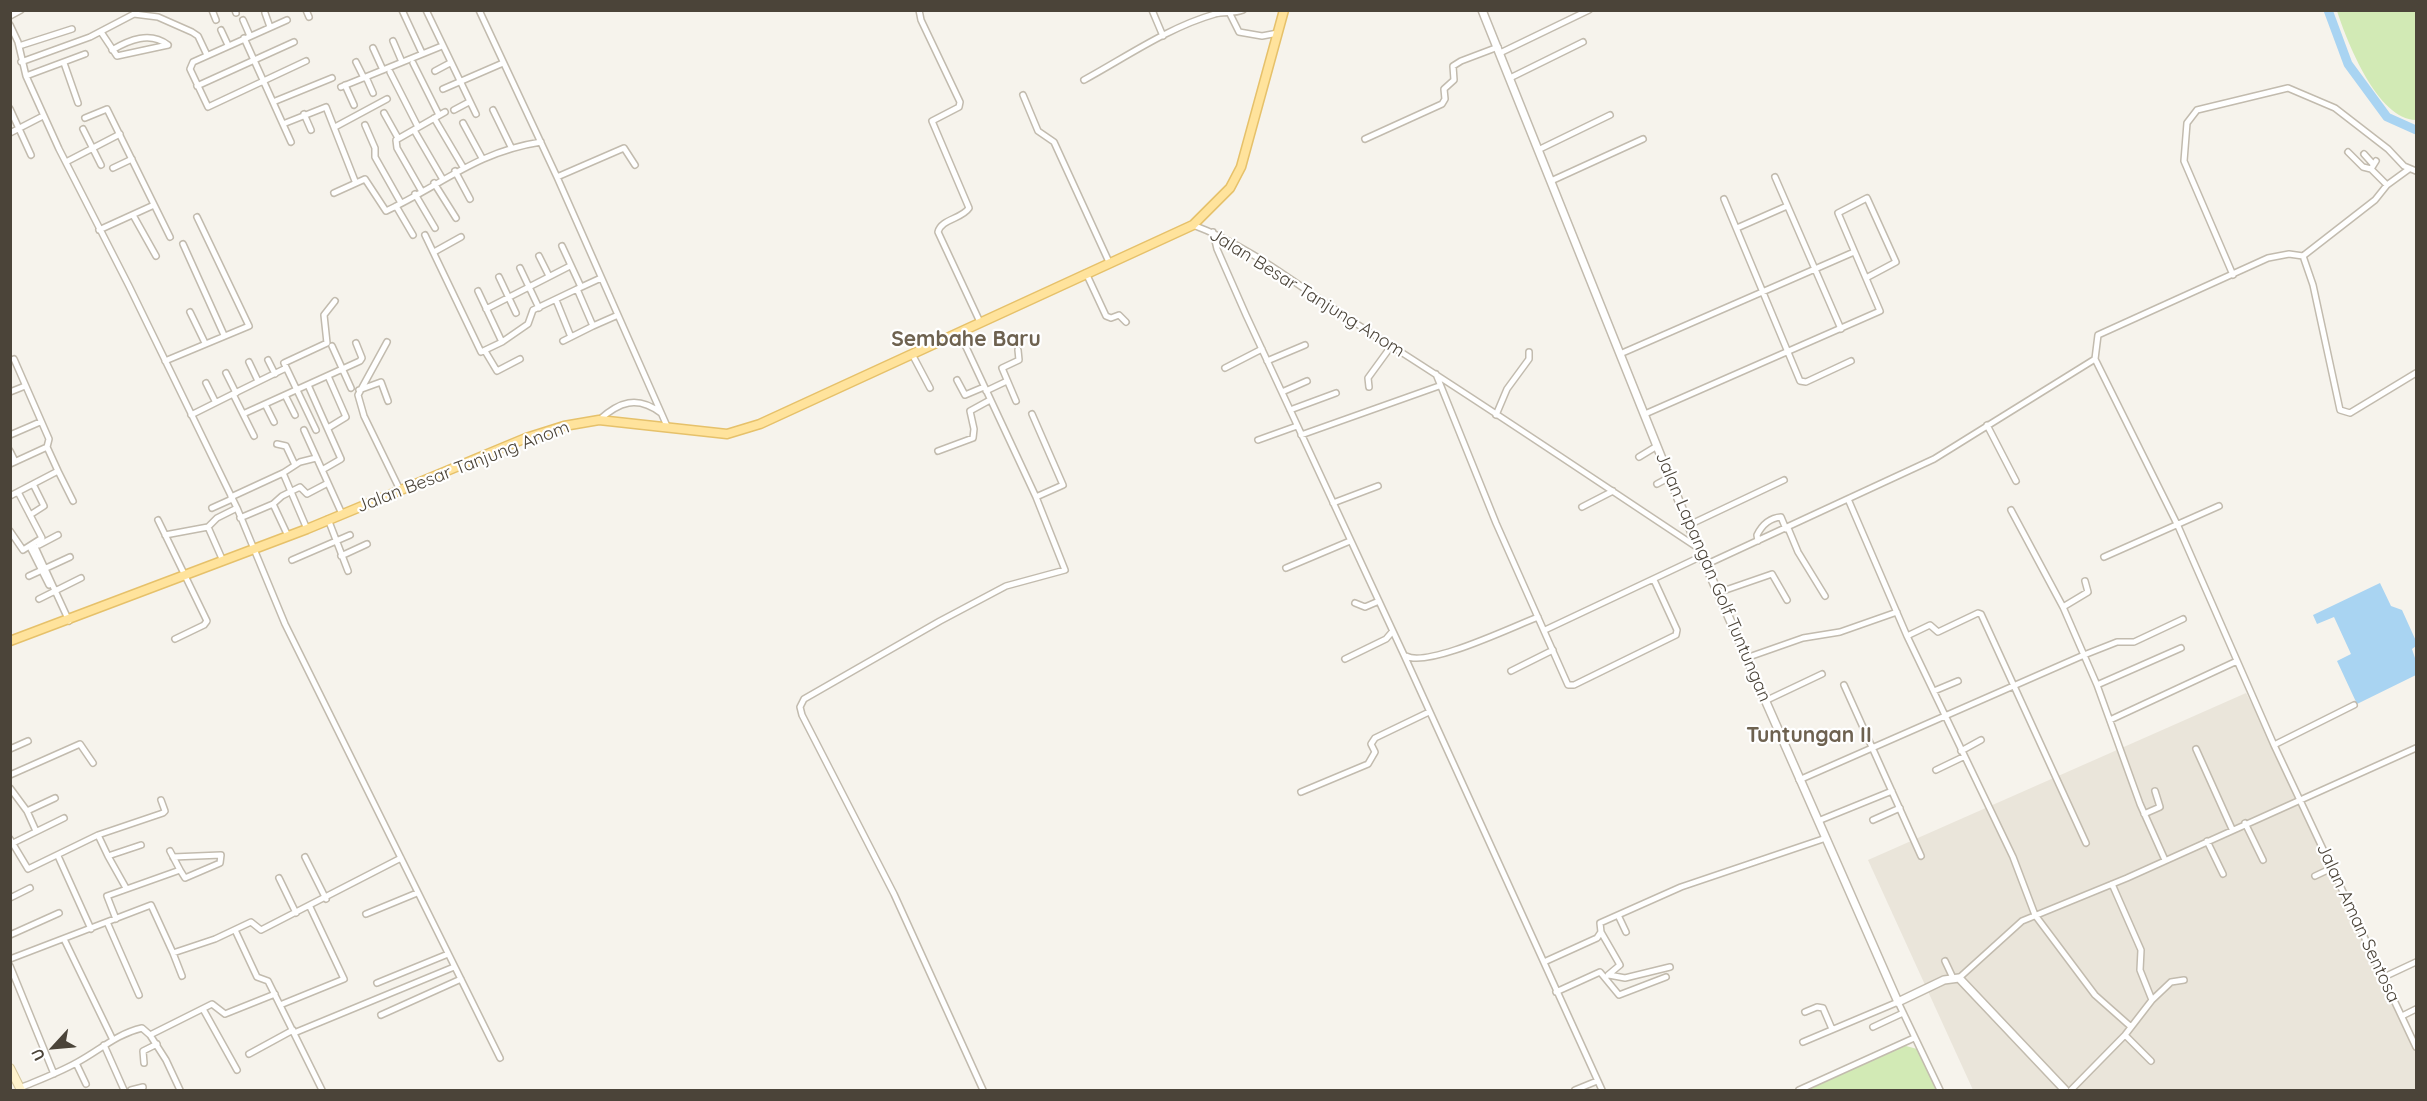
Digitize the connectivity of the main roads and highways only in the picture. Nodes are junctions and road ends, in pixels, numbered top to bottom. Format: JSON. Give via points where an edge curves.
{"nodes":[{"id":1,"x":1284,"y":10,"type":"edge"},
{"id":2,"x":10,"y":641,"type":"edge"},
{"id":3,"x":10,"y":1068,"type":"edge"},
{"id":4,"x":20,"y":1089,"type":"edge"}],
"edges":[{"from":1,"to":2,"type":"main road","name":"Jalan Besar Tanjung Anom","via":[[1241,167],[1230,188],[1193,225],[737,432],[599,420],[572,424]]},
{"from":3,"to":4,"type":"main road"}]}
